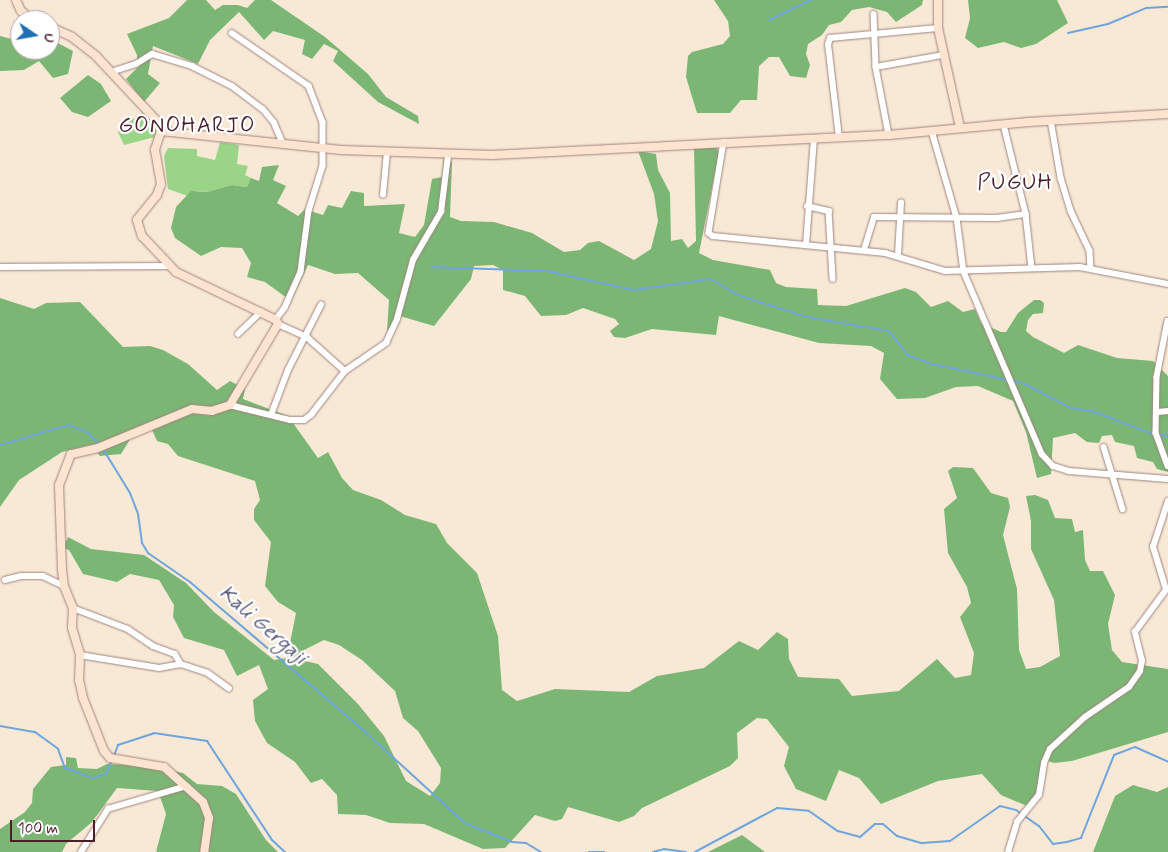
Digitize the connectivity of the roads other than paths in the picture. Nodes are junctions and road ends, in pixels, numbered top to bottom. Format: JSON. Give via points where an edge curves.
{"nodes":[{"id":1,"x":938,"y":0,"type":"edge"},
{"id":2,"x":874,"y":14,"type":"dead end"},
{"id":3,"x":938,"y":28,"type":"junction"},
{"id":4,"x":60,"y":32,"type":"edge"},
{"id":5,"x":232,"y":33,"type":"dead end"},
{"id":6,"x":873,"y":36,"type":"junction"},
{"id":7,"x":943,"y":55,"type":"junction"},
{"id":8,"x":876,"y":67,"type":"junction"},
{"id":9,"x":111,"y":72,"type":"junction"},
{"id":10,"x":1168,"y":114,"type":"edge"},
{"id":11,"x":1051,"y":120,"type":"junction"},
{"id":12,"x":1004,"y":125,"type":"junction"},
{"id":13,"x":960,"y":127,"type":"junction"},
{"id":14,"x":161,"y":131,"type":"junction"},
{"id":15,"x":932,"y":131,"type":"junction"},
{"id":16,"x":889,"y":135,"type":"junction"},
{"id":17,"x":839,"y":138,"type":"junction"},
{"id":18,"x":814,"y":139,"type":"junction"},
{"id":19,"x":724,"y":142,"type":"junction"},
{"id":20,"x":283,"y":143,"type":"junction"},
{"id":21,"x":325,"y":148,"type":"junction"},
{"id":22,"x":387,"y":152,"type":"junction"},
{"id":23,"x":448,"y":156,"type":"junction"},
{"id":24,"x":383,"y":195,"type":"dead end"},
{"id":25,"x":901,"y":203,"type":"dead end"},
{"id":26,"x":807,"y":206,"type":"junction"},
{"id":27,"x":1026,"y":214,"type":"junction"},
{"id":28,"x":957,"y":218,"type":"junction"},
{"id":29,"x":901,"y":219,"type":"junction"},
{"id":30,"x":806,"y":245,"type":"junction"},
{"id":31,"x":830,"y":248,"type":"junction"},
{"id":32,"x":864,"y":250,"type":"junction"},
{"id":33,"x":898,"y":255,"type":"junction"},
{"id":34,"x":168,"y":266,"type":"junction"},
{"id":35,"x":0,"y":267,"type":"edge"},
{"id":36,"x":1032,"y":268,"type":"junction"},
{"id":37,"x":1091,"y":268,"type":"junction"},
{"id":38,"x":964,"y":272,"type":"junction"},
{"id":39,"x":833,"y":279,"type":"dead end"},
{"id":40,"x":1168,"y":284,"type":"edge"},
{"id":41,"x":321,"y":305,"type":"dead end"},
{"id":42,"x":261,"y":312,"type":"junction"},
{"id":43,"x":1168,"y":321,"type":"edge"},
{"id":44,"x":277,"y":322,"type":"junction"},
{"id":45,"x":238,"y":334,"type":"dead end"},
{"id":46,"x":307,"y":337,"type":"junction"},
{"id":47,"x":345,"y":371,"type":"junction"},
{"id":48,"x":230,"y":405,"type":"junction"},
{"id":49,"x":1168,"y":411,"type":"edge"},
{"id":50,"x":1158,"y":412,"type":"junction"},
{"id":51,"x":272,"y":415,"type":"junction"},
{"id":52,"x":1104,"y":447,"type":"dead end"},
{"id":53,"x":1168,"y":466,"type":"edge"},
{"id":54,"x":1114,"y":474,"type":"junction"},
{"id":55,"x":1168,"y":479,"type":"edge"},
{"id":56,"x":1168,"y":501,"type":"edge"},
{"id":57,"x":1123,"y":509,"type":"dead end"},
{"id":58,"x":5,"y":580,"type":"dead end"},
{"id":59,"x":64,"y":586,"type":"junction"},
{"id":60,"x":74,"y":608,"type":"junction"},
{"id":61,"x":80,"y":654,"type":"junction"},
{"id":62,"x":181,"y":664,"type":"junction"},
{"id":63,"x":229,"y":688,"type":"dead end"},
{"id":64,"x":186,"y":786,"type":"junction"},
{"id":65,"x":81,"y":852,"type":"edge"},
{"id":66,"x":204,"y":852,"type":"edge"},
{"id":67,"x":1008,"y":852,"type":"edge"}],
"edges":[{"from":1,"to":3,"type":"street"},
{"from":2,"to":6,"type":"street"},
{"from":3,"to":6,"type":"street"},
{"from":3,"to":7,"type":"street"},
{"from":4,"to":9,"type":"street","via":[[82,44]]},
{"from":5,"to":21,"type":"street","via":[[310,86],[323,122]]},
{"from":6,"to":8,"type":"street"},
{"from":6,"to":17,"type":"street","via":[[838,35],[829,41]]},
{"from":7,"to":8,"type":"street"},
{"from":7,"to":13,"type":"street"},
{"from":8,"to":16,"type":"street"},
{"from":9,"to":14,"type":"street","via":[[156,120]]},
{"from":9,"to":20,"type":"street","via":[[136,64],[152,54],[192,66],[232,86],[263,109],[274,122]]},
{"from":10,"to":11,"type":"street"},
{"from":11,"to":12,"type":"street"},
{"from":11,"to":37,"type":"street","via":[[1061,178],[1070,211],[1090,251]]},
{"from":12,"to":13,"type":"street"},
{"from":12,"to":27,"type":"street"},
{"from":13,"to":15,"type":"street"},
{"from":14,"to":20,"type":"street"},
{"from":14,"to":34,"type":"street","via":[[155,150],[159,189],[139,216],[137,226]]},
{"from":15,"to":16,"type":"street"},
{"from":15,"to":28,"type":"street"},
{"from":16,"to":17,"type":"street"},
{"from":17,"to":18,"type":"street"},
{"from":18,"to":19,"type":"street"},
{"from":18,"to":26,"type":"street"},
{"from":19,"to":23,"type":"street"},
{"from":19,"to":30,"type":"street","via":[[709,233]]},
{"from":20,"to":21,"type":"street"},
{"from":21,"to":22,"type":"street"},
{"from":21,"to":44,"type":"street","via":[[309,211],[300,272]]},
{"from":22,"to":23,"type":"street"},
{"from":22,"to":24,"type":"street"},
{"from":23,"to":47,"type":"street","via":[[441,212],[413,260],[390,336],[379,350]]},
{"from":25,"to":29,"type":"street"},
{"from":26,"to":30,"type":"street"},
{"from":26,"to":31,"type":"street","via":[[829,210]]},
{"from":27,"to":28,"type":"street"},
{"from":27,"to":36,"type":"street"},
{"from":28,"to":29,"type":"street"},
{"from":28,"to":38,"type":"street"},
{"from":29,"to":32,"type":"street","via":[[874,216]]},
{"from":29,"to":33,"type":"street"},
{"from":30,"to":31,"type":"street"},
{"from":31,"to":32,"type":"street"},
{"from":31,"to":39,"type":"street"},
{"from":32,"to":33,"type":"street"},
{"from":33,"to":38,"type":"street","via":[[939,270]]},
{"from":34,"to":35,"type":"street"},
{"from":34,"to":42,"type":"street","via":[[192,281]]},
{"from":36,"to":37,"type":"street"},
{"from":36,"to":38,"type":"street"},
{"from":37,"to":40,"type":"street"},
{"from":38,"to":54,"type":"street","via":[[1042,454],[1049,463],[1063,469]]},
{"from":41,"to":46,"type":"street"},
{"from":42,"to":44,"type":"street"},
{"from":42,"to":45,"type":"street"},
{"from":43,"to":50,"type":"street","via":[[1157,377]]},
{"from":44,"to":46,"type":"street"},
{"from":44,"to":48,"type":"street"},
{"from":46,"to":47,"type":"street"},
{"from":46,"to":51,"type":"street","via":[[288,370]]},
{"from":47,"to":51,"type":"street","via":[[308,418],[298,420]]},
{"from":48,"to":51,"type":"street"},
{"from":48,"to":59,"type":"street","via":[[212,410],[192,409],[101,446],[71,454],[61,475],[59,502]]},
{"from":49,"to":50,"type":"street"},
{"from":50,"to":53,"type":"street","via":[[1157,440]]},
{"from":52,"to":54,"type":"street"},
{"from":54,"to":55,"type":"street"},
{"from":54,"to":57,"type":"street"},
{"from":56,"to":67,"type":"street","via":[[1152,547],[1166,590],[1136,632],[1142,661],[1140,671],[1129,687],[1085,717],[1050,749],[1044,763],[1041,789],[1020,817]]},
{"from":58,"to":59,"type":"street","via":[[43,576]]},
{"from":59,"to":60,"type":"street"},
{"from":60,"to":61,"type":"street","via":[[72,628]]},
{"from":60,"to":62,"type":"street","via":[[109,620],[153,646],[172,652]]},
{"from":61,"to":62,"type":"street","via":[[159,668]]},
{"from":61,"to":64,"type":"street","via":[[79,680],[89,720],[113,759],[156,764]]},
{"from":62,"to":63,"type":"street","via":[[208,674]]},
{"from":64,"to":65,"type":"street","via":[[108,809]]},
{"from":64,"to":66,"type":"street","via":[[207,808]]}]}
